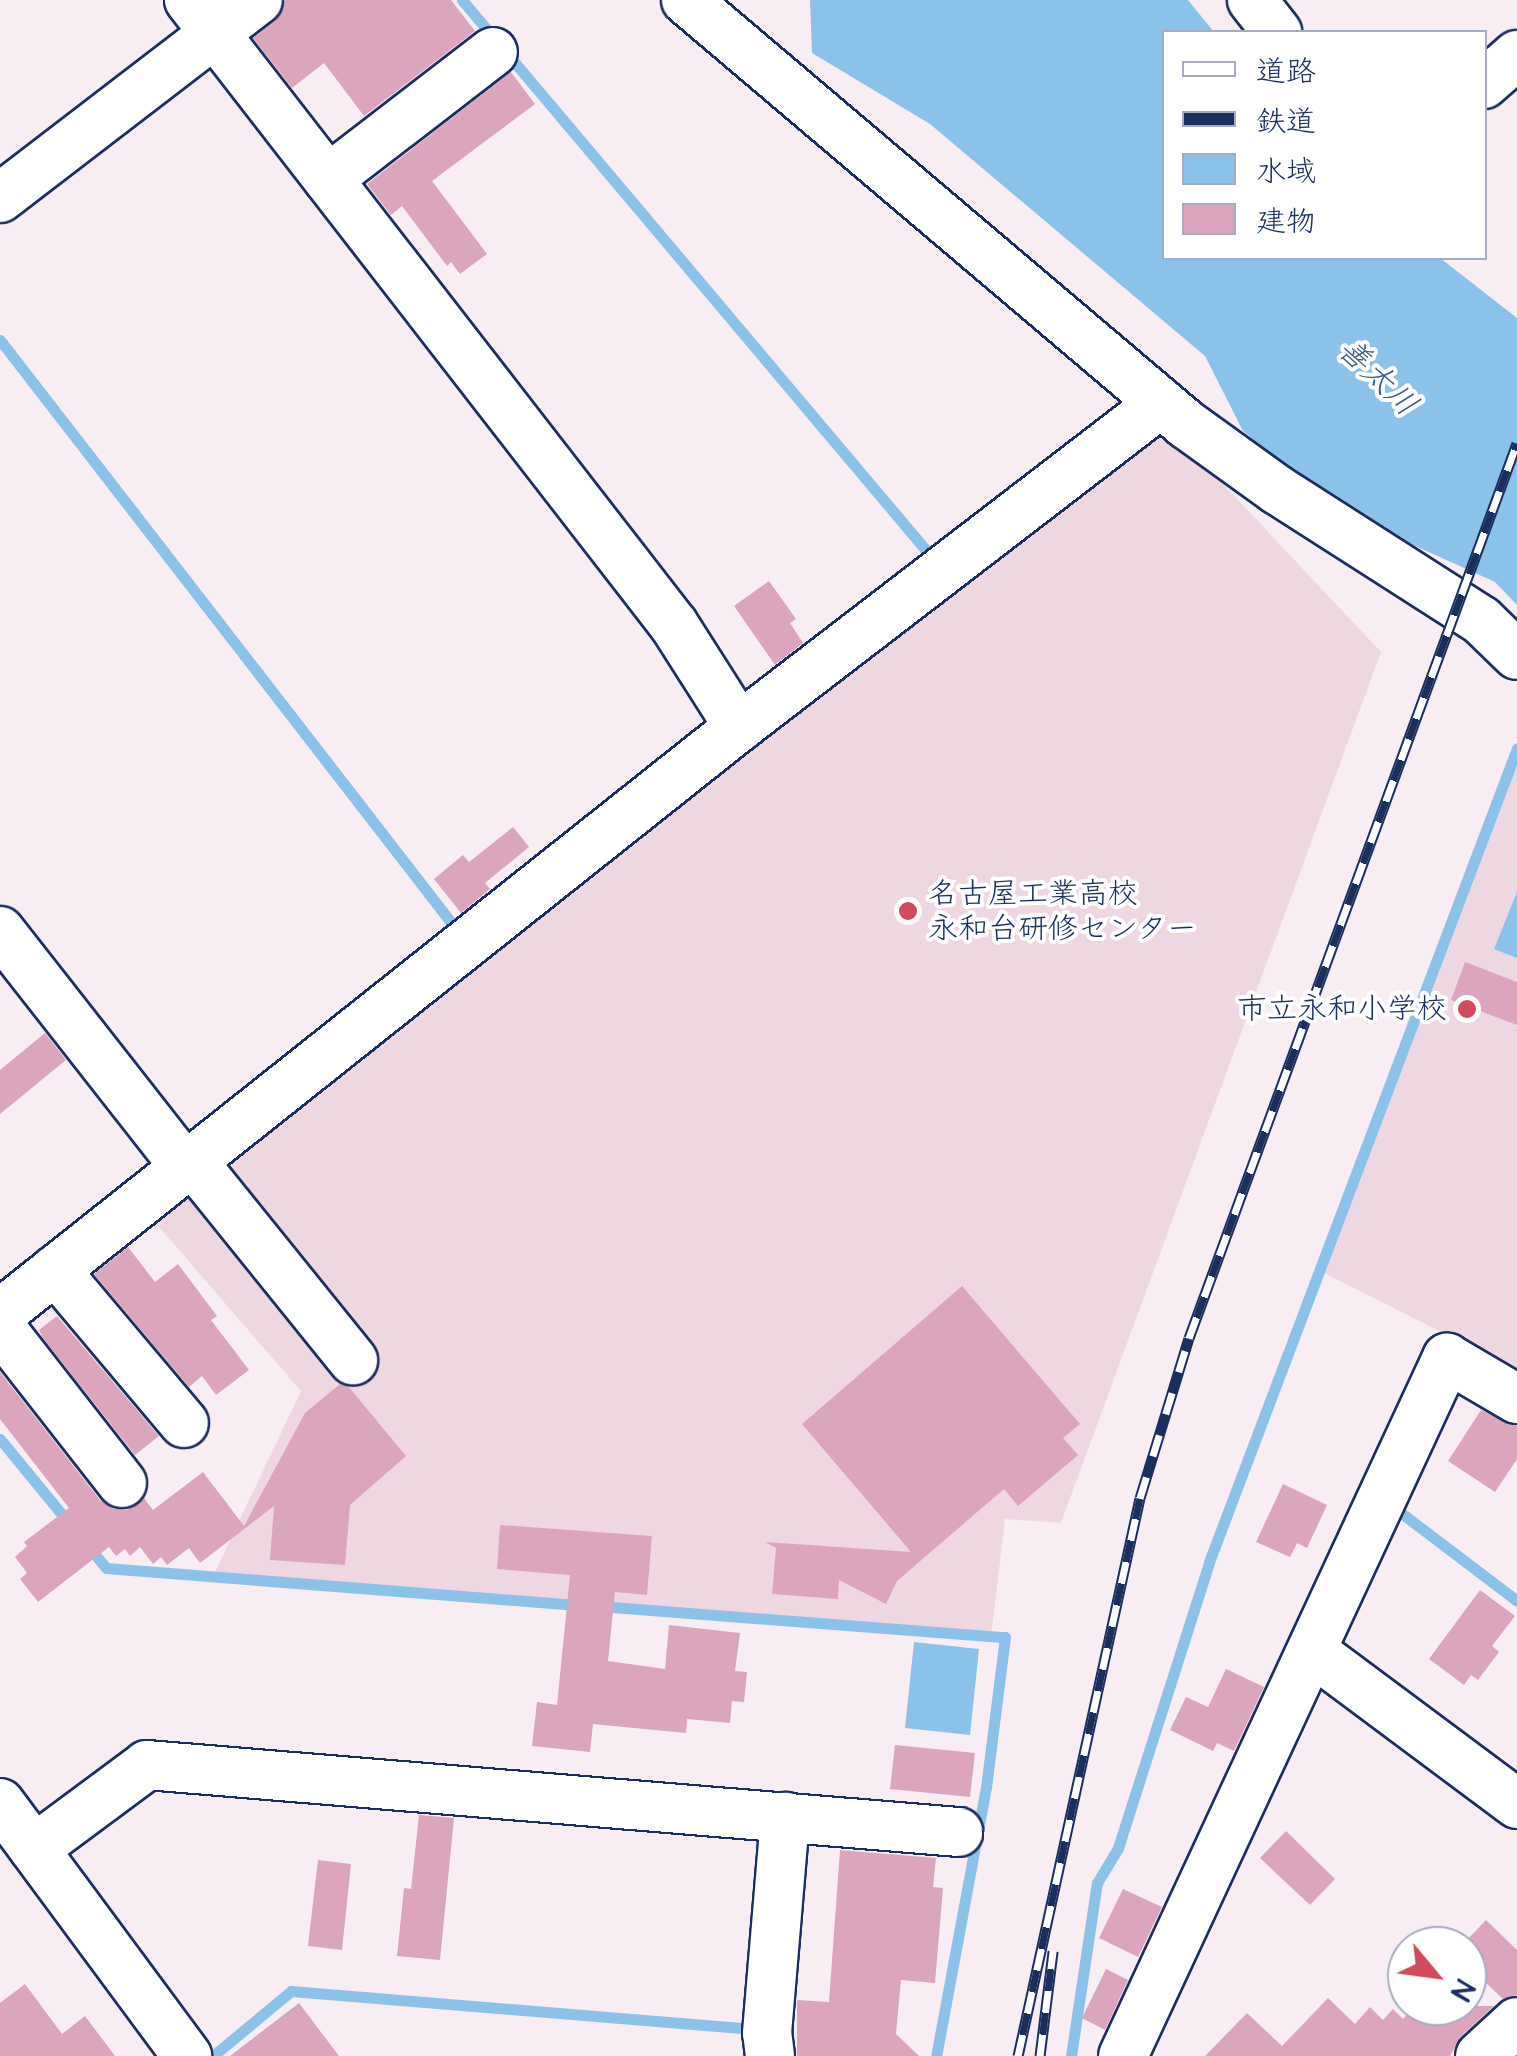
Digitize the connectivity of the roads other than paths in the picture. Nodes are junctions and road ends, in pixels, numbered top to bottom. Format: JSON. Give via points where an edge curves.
{"nodes":[{"id":1,"x":258,"y":0,"type":"edge"},
{"id":2,"x":686,"y":0,"type":"edge"},
{"id":3,"x":1252,"y":0,"type":"edge"},
{"id":4,"x":202,"y":17,"type":"edge"},
{"id":5,"x":1276,"y":30,"type":"edge"},
{"id":6,"x":493,"y":52,"type":"dead end"},
{"id":7,"x":1517,"y":55,"type":"edge"},
{"id":8,"x":1487,"y":81,"type":"edge"},
{"id":9,"x":328,"y":179,"type":"junction"},
{"id":10,"x":0,"y":198,"type":"edge"},
{"id":11,"x":1161,"y":404,"type":"junction"},
{"id":12,"x":1517,"y":655,"type":"edge"},
{"id":13,"x":740,"y":727,"type":"junction"},
{"id":14,"x":0,"y":931,"type":"edge"},
{"id":15,"x":189,"y":1165,"type":"junction"},
{"id":16,"x":56,"y":1270,"type":"junction"},
{"id":17,"x":0,"y":1314,"type":"edge"},
{"id":18,"x":0,"y":1327,"type":"edge"},
{"id":19,"x":354,"y":1360,"type":"dead end"},
{"id":20,"x":1517,"y":1399,"type":"edge"},
{"id":21,"x":184,"y":1424,"type":"dead end"},
{"id":22,"x":122,"y":1483,"type":"dead end"},
{"id":23,"x":1312,"y":1651,"type":"junction"},
{"id":24,"x":0,"y":1803,"type":"edge"},
{"id":25,"x":1517,"y":1804,"type":"edge"},
{"id":26,"x":785,"y":1817,"type":"junction"},
{"id":27,"x":958,"y":1832,"type":"dead end"},
{"id":28,"x":34,"y":1849,"type":"junction"},
{"id":29,"x":1517,"y":2022,"type":"edge"},
{"id":30,"x":186,"y":2056,"type":"edge"},
{"id":31,"x":770,"y":2056,"type":"edge"},
{"id":32,"x":1123,"y":2056,"type":"edge"},
{"id":33,"x":1480,"y":2056,"type":"edge"}],
"edges":[{"from":1,"to":4,"type":"street"},
{"from":2,"to":11,"type":"street"},
{"from":3,"to":5,"type":"street"},
{"from":4,"to":9,"type":"street"},
{"from":4,"to":10,"type":"street"},
{"from":6,"to":9,"type":"street"},
{"from":7,"to":8,"type":"street"},
{"from":9,"to":13,"type":"street","via":[[674,626]]},
{"from":11,"to":12,"type":"street","via":[[1276,489],[1481,620]]},
{"from":11,"to":13,"type":"street"},
{"from":13,"to":15,"type":"street"},
{"from":14,"to":15,"type":"street"},
{"from":15,"to":16,"type":"street"},
{"from":15,"to":19,"type":"street"},
{"from":16,"to":17,"type":"street"},
{"from":16,"to":21,"type":"street"},
{"from":18,"to":22,"type":"street"},
{"from":20,"to":23,"type":"street","via":[[1447,1358]]},
{"from":23,"to":25,"type":"street"},
{"from":23,"to":32,"type":"street"},
{"from":24,"to":28,"type":"street"},
{"from":26,"to":27,"type":"street"},
{"from":26,"to":28,"type":"street","via":[[147,1765]]},
{"from":26,"to":31,"type":"street","via":[[766,2033]]},
{"from":28,"to":30,"type":"street"},
{"from":29,"to":33,"type":"street"}]}
